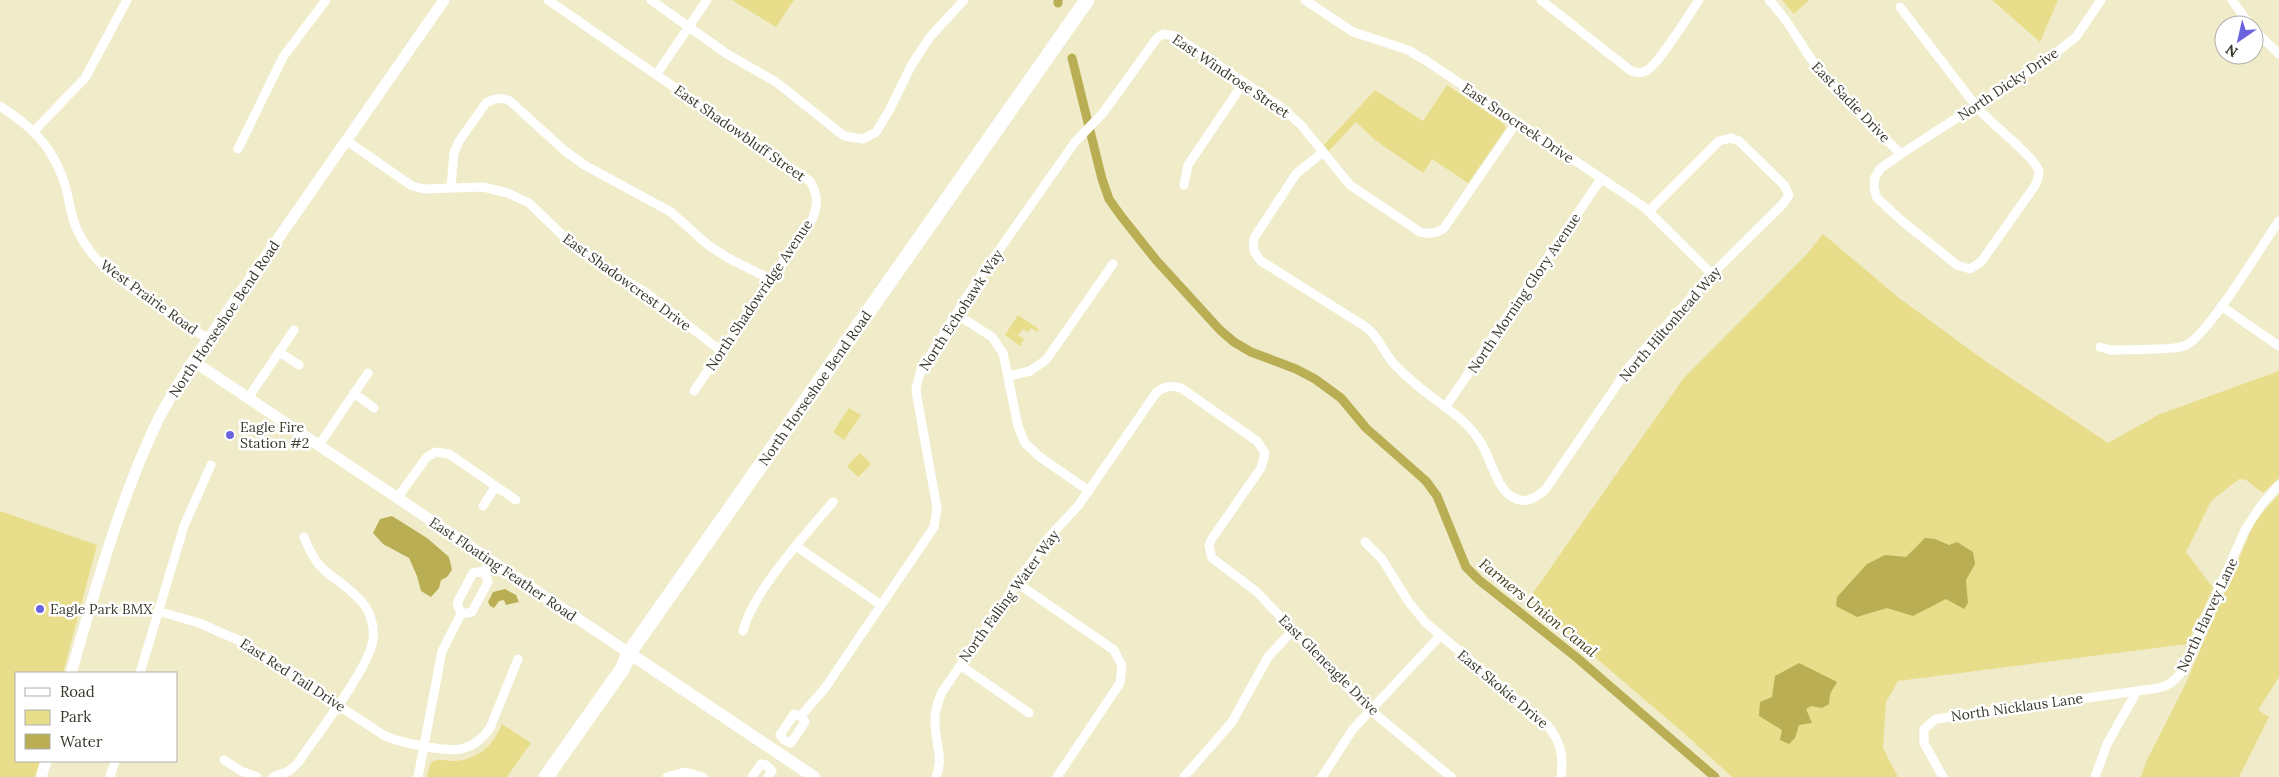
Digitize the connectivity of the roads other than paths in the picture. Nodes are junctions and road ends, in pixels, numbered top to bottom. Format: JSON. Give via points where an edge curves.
{"nodes":[{"id":1,"x":127,"y":0,"type":"edge"},
{"id":2,"x":326,"y":0,"type":"edge"},
{"id":3,"x":444,"y":0,"type":"edge"},
{"id":4,"x":548,"y":0,"type":"edge"},
{"id":5,"x":651,"y":0,"type":"edge"},
{"id":6,"x":707,"y":0,"type":"edge"},
{"id":7,"x":964,"y":0,"type":"edge"},
{"id":8,"x":1087,"y":0,"type":"edge"},
{"id":9,"x":1305,"y":0,"type":"edge"},
{"id":10,"x":1541,"y":0,"type":"edge"},
{"id":11,"x":1699,"y":0,"type":"edge"},
{"id":12,"x":1769,"y":0,"type":"edge"},
{"id":13,"x":2101,"y":0,"type":"edge"},
{"id":14,"x":2232,"y":0,"type":"edge"},
{"id":15,"x":1900,"y":8,"type":"dead end"},
{"id":16,"x":2243,"y":15,"type":"edge"},
{"id":17,"x":688,"y":27,"type":"junction"},
{"id":18,"x":1162,"y":34,"type":"joint"},
{"id":19,"x":2264,"y":40,"type":"edge"},
{"id":20,"x":2279,"y":54,"type":"edge"},
{"id":21,"x":656,"y":75,"type":"junction"},
{"id":22,"x":1244,"y":82,"type":"junction"},
{"id":23,"x":0,"y":106,"type":"edge"},
{"id":24,"x":1976,"y":106,"type":"junction"},
{"id":25,"x":1517,"y":122,"type":"junction"},
{"id":26,"x":34,"y":131,"type":"junction"},
{"id":27,"x":347,"y":140,"type":"junction"},
{"id":28,"x":238,"y":149,"type":"dead end"},
{"id":29,"x":1323,"y":152,"type":"junction"},
{"id":30,"x":1901,"y":154,"type":"junction"},
{"id":31,"x":1601,"y":179,"type":"junction"},
{"id":32,"x":1184,"y":185,"type":"dead end"},
{"id":33,"x":451,"y":187,"type":"junction"},
{"id":34,"x":818,"y":197,"type":"joint"},
{"id":35,"x":1648,"y":212,"type":"junction"},
{"id":36,"x":2279,"y":221,"type":"edge"},
{"id":37,"x":1113,"y":264,"type":"dead end"},
{"id":38,"x":1712,"y":274,"type":"junction"},
{"id":39,"x":770,"y":280,"type":"junction"},
{"id":40,"x":2222,"y":306,"type":"junction"},
{"id":41,"x":956,"y":314,"type":"junction"},
{"id":42,"x":294,"y":330,"type":"dead end"},
{"id":43,"x":208,"y":339,"type":"junction"},
{"id":44,"x":2279,"y":346,"type":"edge"},
{"id":45,"x":2100,"y":347,"type":"dead end"},
{"id":46,"x":721,"y":351,"type":"junction"},
{"id":47,"x":280,"y":352,"type":"junction"},
{"id":48,"x":193,"y":361,"type":"junction"},
{"id":49,"x":299,"y":365,"type":"dead end"},
{"id":50,"x":368,"y":372,"type":"dead end"},
{"id":51,"x":1009,"y":376,"type":"junction"},
{"id":52,"x":694,"y":391,"type":"dead end"},
{"id":53,"x":354,"y":393,"type":"junction"},
{"id":54,"x":248,"y":398,"type":"junction"},
{"id":55,"x":1446,"y":406,"type":"junction"},
{"id":56,"x":374,"y":408,"type":"dead end"},
{"id":57,"x":319,"y":445,"type":"junction"},
{"id":58,"x":211,"y":465,"type":"dead end"},
{"id":59,"x":2279,"y":485,"type":"edge"},
{"id":60,"x":496,"y":486,"type":"junction"},
{"id":61,"x":1088,"y":491,"type":"junction"},
{"id":62,"x":397,"y":498,"type":"junction"},
{"id":63,"x":516,"y":500,"type":"dead end"},
{"id":64,"x":832,"y":502,"type":"dead end"},
{"id":65,"x":483,"y":506,"type":"dead end"},
{"id":66,"x":304,"y":537,"type":"dead end"},
{"id":67,"x":1366,"y":542,"type":"dead end"},
{"id":68,"x":796,"y":546,"type":"junction"},
{"id":69,"x":1209,"y":552,"type":"joint"},
{"id":70,"x":490,"y":560,"type":"junction"},
{"id":71,"x":484,"y":571,"type":"junction"},
{"id":72,"x":1017,"y":583,"type":"junction"},
{"id":73,"x":881,"y":605,"type":"junction"},
{"id":74,"x":158,"y":612,"type":"junction"},
{"id":75,"x":460,"y":614,"type":"junction"},
{"id":76,"x":1293,"y":630,"type":"junction"},
{"id":77,"x":743,"y":631,"type":"dead end"},
{"id":78,"x":1440,"y":636,"type":"junction"},
{"id":79,"x":629,"y":653,"type":"junction"},
{"id":80,"x":518,"y":660,"type":"dead end"},
{"id":81,"x":960,"y":665,"type":"junction"},
{"id":82,"x":71,"y":672,"type":"edge"},
{"id":83,"x":140,"y":672,"type":"edge"},
{"id":84,"x":2137,"y":691,"type":"junction"},
{"id":85,"x":338,"y":704,"type":"junction"},
{"id":86,"x":1370,"y":709,"type":"junction"},
{"id":87,"x":1029,"y":713,"type":"dead end"},
{"id":88,"x":423,"y":746,"type":"junction"},
{"id":89,"x":776,"y":752,"type":"junction"},
{"id":90,"x":224,"y":760,"type":"dead end"},
{"id":91,"x":46,"y":762,"type":"edge"},
{"id":92,"x":115,"y":762,"type":"edge"},
{"id":93,"x":766,"y":766,"type":"junction"},
{"id":94,"x":41,"y":777,"type":"edge"},
{"id":95,"x":110,"y":777,"type":"edge"},
{"id":96,"x":257,"y":777,"type":"edge"},
{"id":97,"x":273,"y":777,"type":"edge"},
{"id":98,"x":418,"y":777,"type":"edge"},
{"id":99,"x":546,"y":777,"type":"edge"},
{"id":100,"x":666,"y":777,"type":"edge"},
{"id":101,"x":703,"y":777,"type":"edge"},
{"id":102,"x":752,"y":777,"type":"edge"},
{"id":103,"x":768,"y":777,"type":"edge"},
{"id":104,"x":814,"y":777,"type":"edge"},
{"id":105,"x":936,"y":777,"type":"edge"},
{"id":106,"x":1057,"y":777,"type":"edge"},
{"id":107,"x":1184,"y":777,"type":"edge"},
{"id":108,"x":1322,"y":777,"type":"edge"},
{"id":109,"x":1451,"y":777,"type":"edge"},
{"id":110,"x":1561,"y":777,"type":"edge"},
{"id":111,"x":1943,"y":777,"type":"edge"},
{"id":112,"x":2095,"y":777,"type":"edge"}],
"edges":[{"from":1,"to":26,"type":"street","via":[[85,78]]},
{"from":2,"to":28,"type":"street","via":[[283,57]]},
{"from":3,"to":27,"type":"street","name":"North Horseshoe Bend Road"},
{"from":4,"to":21,"type":"street","name":"East Shadowbluff Street"},
{"from":5,"to":17,"type":"street"},
{"from":6,"to":17,"type":"street"},
{"from":7,"to":17,"type":"street","via":[[930,37],[876,132],[863,139],[844,136],[776,82]]},
{"from":8,"to":79,"type":"highway","name":"North Horseshoe Bend Road"},
{"from":9,"to":25,"type":"street","name":"East Snocreek Drive","via":[[1353,32],[1408,50],[1426,60]]},
{"from":10,"to":11,"type":"street","via":[[1631,71],[1643,73],[1654,64]]},
{"from":12,"to":30,"type":"street","name":"East Sadie Drive","via":[[1824,76]]},
{"from":13,"to":24,"type":"street","name":"North Dicky Drive","via":[[2076,37]]},
{"from":14,"to":16,"type":"street"},
{"from":15,"to":24,"type":"street"},
{"from":17,"to":21,"type":"street"},
{"from":18,"to":22,"type":"street","name":"East Windrose Street","via":[[1176,36]]},
{"from":18,"to":41,"type":"street","name":"North Echohawk Way","via":[[1152,42],[1095,121],[1075,142]]},
{"from":19,"to":20,"type":"street"},
{"from":21,"to":34,"type":"street","name":"East Shadowbluff Street","via":[[810,181]]},
{"from":22,"to":29,"type":"street","name":"East Windrose Street","via":[[1293,117]]},
{"from":22,"to":32,"type":"street","via":[[1188,165]]},
{"from":23,"to":26,"type":"street","name":"West Prairie Road"},
{"from":24,"to":30,"type":"street","name":"North Dicky Drive"},
{"from":24,"to":30,"type":"street","name":"North Dicky Drive","via":[[1984,118],[2034,161],[2039,172],[2036,184],[1981,262],[1970,269],[1957,265],[1878,198],[1874,188],[1875,177],[1881,168]]},
{"from":25,"to":29,"type":"street","name":"East Windrose Street","via":[[1444,228],[1433,234],[1420,232],[1350,186]]},
{"from":25,"to":31,"type":"street","name":"East Snocreek Drive"},
{"from":26,"to":43,"type":"street","name":"West Prairie Road","via":[[53,157],[62,177],[76,230],[88,250],[106,268]]},
{"from":27,"to":33,"type":"street","name":"East Shadowcrest Drive","via":[[412,186],[424,189]]},
{"from":27,"to":43,"type":"street","name":"North Horseshoe Bend Road"},
{"from":29,"to":55,"type":"street","via":[[1296,174],[1254,238],[1252,247],[1261,261],[1378,336],[1394,364],[1428,395]]},
{"from":31,"to":35,"type":"street","name":"East Snocreek Drive"},
{"from":31,"to":55,"type":"street","name":"North Morning Glory Avenue"},
{"from":33,"to":39,"type":"street","via":[[454,153],[459,141],[486,103],[499,98],[510,101],[586,166],[671,212],[708,245]]},
{"from":33,"to":46,"type":"street","name":"East Shadowcrest Drive","via":[[483,187],[508,193],[529,203],[580,252],[648,294]]},
{"from":34,"to":39,"type":"street","name":"North Shadowridge Avenue","via":[[813,218]]},
{"from":35,"to":38,"type":"street","name":"East Snocreek Drive"},
{"from":35,"to":38,"type":"street","name":"North Hiltonhead Way","via":[[1719,141],[1731,138],[1739,141],[1789,195]]},
{"from":36,"to":40,"type":"street"},
{"from":37,"to":51,"type":"street","via":[[1046,360],[1030,371]]},
{"from":38,"to":55,"type":"street","name":"North Hiltonhead Way","via":[[1630,366],[1545,490],[1534,499],[1521,500],[1504,490],[1481,442]]},
{"from":39,"to":46,"type":"street","name":"North Shadowridge Avenue"},
{"from":40,"to":44,"type":"street"},
{"from":40,"to":45,"type":"street","via":[[2196,339],[2183,346],[2110,350]]},
{"from":41,"to":51,"type":"street","via":[[999,345]]},
{"from":41,"to":73,"type":"street","name":"North Echohawk Way","via":[[921,370],[916,388],[936,500],[936,518],[929,535]]},
{"from":42,"to":47,"type":"street"},
{"from":43,"to":48,"type":"street","name":"North Horseshoe Bend Road"},
{"from":46,"to":52,"type":"street","name":"North Shadowridge Avenue"},
{"from":47,"to":49,"type":"street"},
{"from":47,"to":54,"type":"street"},
{"from":48,"to":54,"type":"street","name":"East Floating Feather Road"},
{"from":48,"to":82,"type":"street","name":"North Horseshoe Bend Road","via":[[158,420],[125,497]]},
{"from":50,"to":53,"type":"street"},
{"from":51,"to":61,"type":"street","via":[[1018,426],[1025,443]]},
{"from":53,"to":56,"type":"street"},
{"from":53,"to":57,"type":"street"},
{"from":54,"to":57,"type":"street","name":"East Floating Feather Road"},
{"from":57,"to":62,"type":"street","name":"East Floating Feather Road"},
{"from":58,"to":74,"type":"street","via":[[184,526]]},
{"from":59,"to":84,"type":"street","name":"North Harvey Lane","via":[[2245,530],[2184,670],[2176,681],[2164,687]]},
{"from":60,"to":62,"type":"street","via":[[449,454],[436,452],[427,457]]},
{"from":60,"to":63,"type":"street"},
{"from":60,"to":65,"type":"street"},
{"from":61,"to":69,"type":"street","name":"North Falling Water Way","via":[[1156,393],[1167,386],[1181,388],[1257,441],[1265,453],[1261,468],[1212,540]]},
{"from":61,"to":72,"type":"street","name":"North Falling Water Way","via":[[1049,537]]},
{"from":62,"to":70,"type":"street","name":"East Floating Feather Road"},
{"from":64,"to":68,"type":"street"},
{"from":66,"to":85,"type":"street","via":[[321,569],[366,607],[373,627],[373,640],[366,662]]},
{"from":67,"to":78,"type":"street","name":"East Skokie Drive","via":[[1382,559],[1414,608]]},
{"from":68,"to":73,"type":"street"},
{"from":68,"to":77,"type":"street","via":[[750,611]]},
{"from":69,"to":76,"type":"street","name":"East Gleneagle Drive","via":[[1216,562],[1257,592]]},
{"from":70,"to":71,"type":"street"},
{"from":70,"to":79,"type":"street","name":"East Floating Feather Road"},
{"from":71,"to":75,"type":"street","via":[[473,574],[457,603]]},
{"from":71,"to":75,"type":"street","via":[[488,582],[472,612]]},
{"from":72,"to":81,"type":"street","name":"North Falling Water Way"},
{"from":72,"to":106,"type":"street","via":[[1114,650],[1122,666],[1120,684]]},
{"from":73,"to":89,"type":"street","name":"North Echohawk Way","via":[[825,688],[801,716],[805,722],[791,743],[784,740]]},
{"from":74,"to":83,"type":"street"},
{"from":74,"to":85,"type":"street","name":"East Red Tail Drive","via":[[199,623],[238,640]]},
{"from":75,"to":88,"type":"street","via":[[442,651]]},
{"from":76,"to":86,"type":"street","name":"East Gleneagle Drive"},
{"from":76,"to":107,"type":"street","via":[[1268,657],[1232,722]]},
{"from":78,"to":86,"type":"street"},
{"from":78,"to":110,"type":"street","name":"East Skokie Drive","via":[[1556,735],[1561,747]]},
{"from":79,"to":89,"type":"main road","name":"East Floating Feather Road"},
{"from":79,"to":99,"type":"highway","name":"North Horseshoe Bend Road","via":[[623,668]]},
{"from":80,"to":88,"type":"street","name":"East Red Tail Drive","via":[[490,728],[476,744],[455,750]]},
{"from":81,"to":87,"type":"street"},
{"from":81,"to":105,"type":"street","name":"North Falling Water Way","via":[[936,705],[940,754]]},
{"from":84,"to":111,"type":"street","name":"North Nicklaus Lane","via":[[1936,719],[1924,729],[1924,743]]},
{"from":84,"to":112,"type":"street","via":[[2107,744]]},
{"from":85,"to":88,"type":"street","name":"East Red Tail Drive","via":[[385,736]]},
{"from":85,"to":97,"type":"street","via":[[298,762],[289,771]]},
{"from":86,"to":108,"type":"street","via":[[1352,729]]},
{"from":86,"to":109,"type":"street","name":"East Gleneagle Drive"},
{"from":88,"to":98,"type":"street"},
{"from":89,"to":93,"type":"street","name":"North Echohawk Way"},
{"from":89,"to":104,"type":"main road","name":"East Floating Feather Road"},
{"from":90,"to":96,"type":"street"},
{"from":91,"to":94,"type":"street"},
{"from":92,"to":95,"type":"street"},
{"from":93,"to":102,"type":"street","name":"North Echohawk Way","via":[[760,764]]},
{"from":93,"to":103,"type":"street","via":[[772,771]]},
{"from":100,"to":101,"type":"street","via":[[685,772]]}]}
